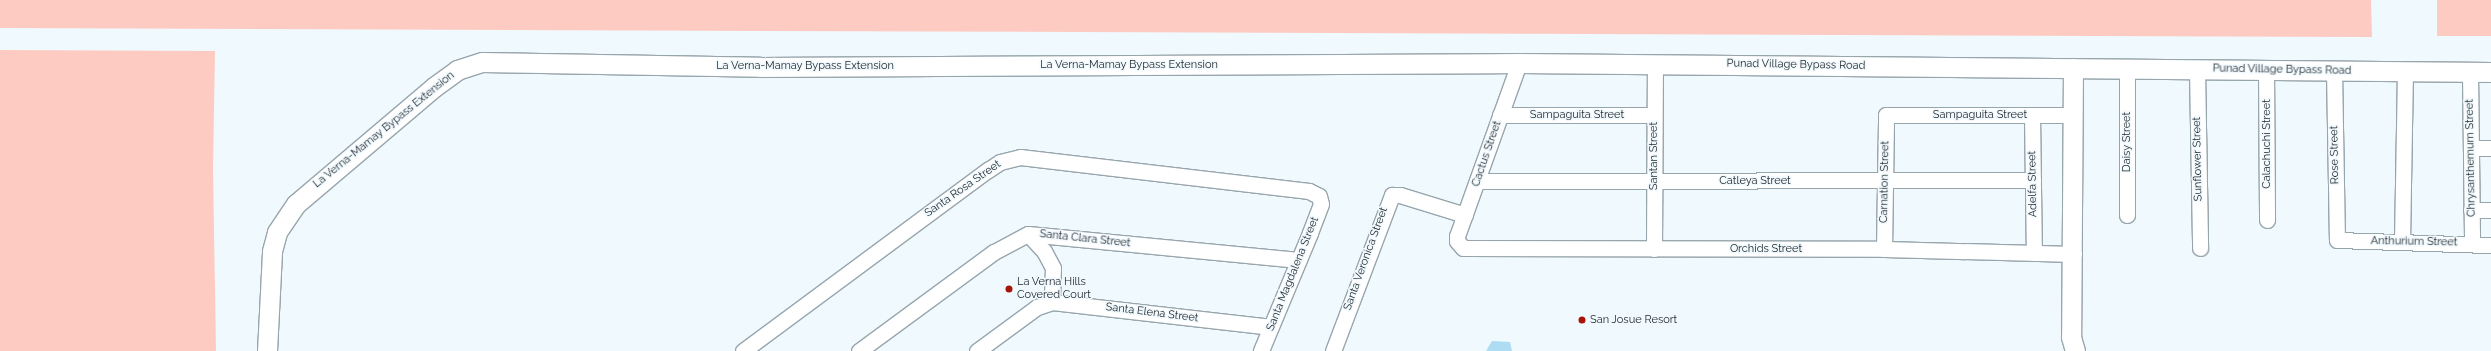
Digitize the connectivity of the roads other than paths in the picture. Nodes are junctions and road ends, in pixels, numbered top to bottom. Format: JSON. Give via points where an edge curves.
{"nodes":[{"id":1,"x":1518,"y":63,"type":"junction"},
{"id":2,"x":1655,"y":64,"type":"junction"},
{"id":3,"x":2073,"y":68,"type":"junction"},
{"id":4,"x":2127,"y":68,"type":"junction"},
{"id":5,"x":2197,"y":69,"type":"junction"},
{"id":6,"x":2266,"y":69,"type":"junction"},
{"id":7,"x":2334,"y":70,"type":"junction"},
{"id":8,"x":2404,"y":72,"type":"junction"},
{"id":9,"x":2470,"y":72,"type":"junction"},
{"id":10,"x":2491,"y":72,"type":"edge"},
{"id":11,"x":1500,"y":115,"type":"junction"},
{"id":12,"x":1654,"y":115,"type":"junction"},
{"id":13,"x":1886,"y":115,"type":"joint"},
{"id":14,"x":2032,"y":115,"type":"junction"},
{"id":15,"x":2074,"y":115,"type":"junction"},
{"id":16,"x":2471,"y":148,"type":"junction"},
{"id":17,"x":2491,"y":148,"type":"edge"},
{"id":18,"x":2033,"y":180,"type":"junction"},
{"id":19,"x":1477,"y":181,"type":"junction"},
{"id":20,"x":1654,"y":181,"type":"junction"},
{"id":21,"x":1885,"y":181,"type":"junction"},
{"id":22,"x":1320,"y":196,"type":"joint"},
{"id":23,"x":2471,"y":210,"type":"junction"},
{"id":24,"x":2491,"y":210,"type":"edge"},
{"id":25,"x":1465,"y":215,"type":"junction"},
{"id":26,"x":2127,"y":215,"type":"dead end"},
{"id":27,"x":2267,"y":220,"type":"dead end"},
{"id":28,"x":1028,"y":234,"type":"junction"},
{"id":29,"x":2337,"y":240,"type":"joint"},
{"id":30,"x":2402,"y":242,"type":"junction"},
{"id":31,"x":2472,"y":244,"type":"junction"},
{"id":32,"x":1459,"y":245,"type":"joint"},
{"id":33,"x":2491,"y":245,"type":"edge"},
{"id":34,"x":2200,"y":248,"type":"dead end"},
{"id":35,"x":1654,"y":249,"type":"junction"},
{"id":36,"x":1884,"y":249,"type":"junction"},
{"id":37,"x":2034,"y":252,"type":"junction"},
{"id":38,"x":2074,"y":254,"type":"junction"},
{"id":39,"x":1299,"y":260,"type":"junction"},
{"id":40,"x":1052,"y":302,"type":"junction"},
{"id":41,"x":1270,"y":327,"type":"junction"},
{"id":42,"x":2071,"y":346,"type":"edge"},
{"id":43,"x":267,"y":351,"type":"edge"},
{"id":44,"x":743,"y":351,"type":"edge"},
{"id":45,"x":859,"y":351,"type":"edge"},
{"id":46,"x":977,"y":351,"type":"edge"},
{"id":47,"x":1261,"y":351,"type":"edge"},
{"id":48,"x":1333,"y":351,"type":"edge"}],
"edges":[{"from":1,"to":2,"type":"main road","name":"Punad Village Bypass Road"},
{"from":1,"to":11,"type":"street","name":"Cactus Street"},
{"from":1,"to":43,"type":"main road","name":"La Verna-Mamay Bypass Extension","via":[[760,67],[496,61],[469,65],[457,70],[434,87],[315,186],[286,218],[272,251]]},
{"from":2,"to":3,"type":"main road","name":"Punad Village Bypass Road"},
{"from":2,"to":12,"type":"street","name":"Santan Street"},
{"from":3,"to":4,"type":"main road","name":"Punad Village Bypass Road"},
{"from":3,"to":15,"type":"main road"},
{"from":4,"to":5,"type":"main road","name":"Punad Village Bypass Road"},
{"from":4,"to":26,"type":"street","name":"Daisy Street"},
{"from":5,"to":6,"type":"main road","name":"Punad Village Bypass Road"},
{"from":5,"to":34,"type":"street","name":"Sunflower Street"},
{"from":6,"to":7,"type":"main road","name":"Punad Village Bypass Road"},
{"from":6,"to":27,"type":"street","name":"Calachuchi Street"},
{"from":7,"to":8,"type":"main road","name":"Punad Village Bypass Road"},
{"from":7,"to":29,"type":"street","name":"Rose Street"},
{"from":8,"to":9,"type":"main road","name":"Punad Village Bypass Road"},
{"from":8,"to":30,"type":"street"},
{"from":9,"to":10,"type":"main road","name":"Punad Village Bypass Road"},
{"from":9,"to":16,"type":"street","name":"Chrysanthemum Street"},
{"from":11,"to":12,"type":"street","name":"Sampaguita Street"},
{"from":11,"to":19,"type":"street","name":"Cactus Street"},
{"from":12,"to":20,"type":"street","name":"Santan Street"},
{"from":13,"to":14,"type":"street","name":"Sampaguita Street"},
{"from":13,"to":21,"type":"street","name":"Carnation Street"},
{"from":14,"to":15,"type":"street","name":"Sampaguita Street"},
{"from":14,"to":18,"type":"street","name":"Adelfa Street"},
{"from":15,"to":38,"type":"main road"},
{"from":16,"to":17,"type":"street"},
{"from":16,"to":23,"type":"street","name":"Chrysanthemum Street"},
{"from":18,"to":21,"type":"street","name":"Catleya Street"},
{"from":18,"to":37,"type":"street","name":"Adelfa Street"},
{"from":19,"to":20,"type":"street","name":"Catleya Street"},
{"from":19,"to":25,"type":"street","name":"Cactus Street"},
{"from":20,"to":21,"type":"street","name":"Catleya Street"},
{"from":20,"to":35,"type":"street","name":"Santan Street"},
{"from":21,"to":36,"type":"street","name":"Carnation Street"},
{"from":22,"to":39,"type":"street","name":"Santa Magdalena Street","via":[[1321,204]]},
{"from":22,"to":44,"type":"street","name":"Santa Rosa Street","via":[[1309,191],[1011,157],[988,170]]},
{"from":23,"to":24,"type":"street"},
{"from":23,"to":31,"type":"street","name":"Chrysanthemum Street"},
{"from":25,"to":32,"type":"street","name":"Cactus Street","via":[[1457,236]]},
{"from":25,"to":48,"type":"street","name":"Santa Veronica Street","via":[[1400,195],[1392,196]]},
{"from":28,"to":39,"type":"street","name":"Santa Clara Street"},
{"from":28,"to":40,"type":"street","via":[[1044,251],[1054,268]]},
{"from":28,"to":45,"type":"street","name":"Santa Clara Street","via":[[994,252]]},
{"from":29,"to":30,"type":"street","name":"Anthurium Street"},
{"from":30,"to":31,"type":"street","name":"Anthurium Street"},
{"from":31,"to":33,"type":"street","name":"Anthurium Street"},
{"from":32,"to":35,"type":"street","name":"Orchids Street","via":[[1468,249]]},
{"from":35,"to":36,"type":"street","name":"Orchids Street"},
{"from":36,"to":37,"type":"street","name":"Orchids Street"},
{"from":37,"to":38,"type":"street","name":"Orchids Street"},
{"from":38,"to":42,"type":"main road"},
{"from":39,"to":41,"type":"street","name":"Santa Magdalena Street"},
{"from":40,"to":41,"type":"street","name":"Santa Elena Street"},
{"from":40,"to":46,"type":"street","name":"Santa Elena Street","via":[[1037,307]]},
{"from":41,"to":47,"type":"street","name":"Santa Magdalena Street"}]}
